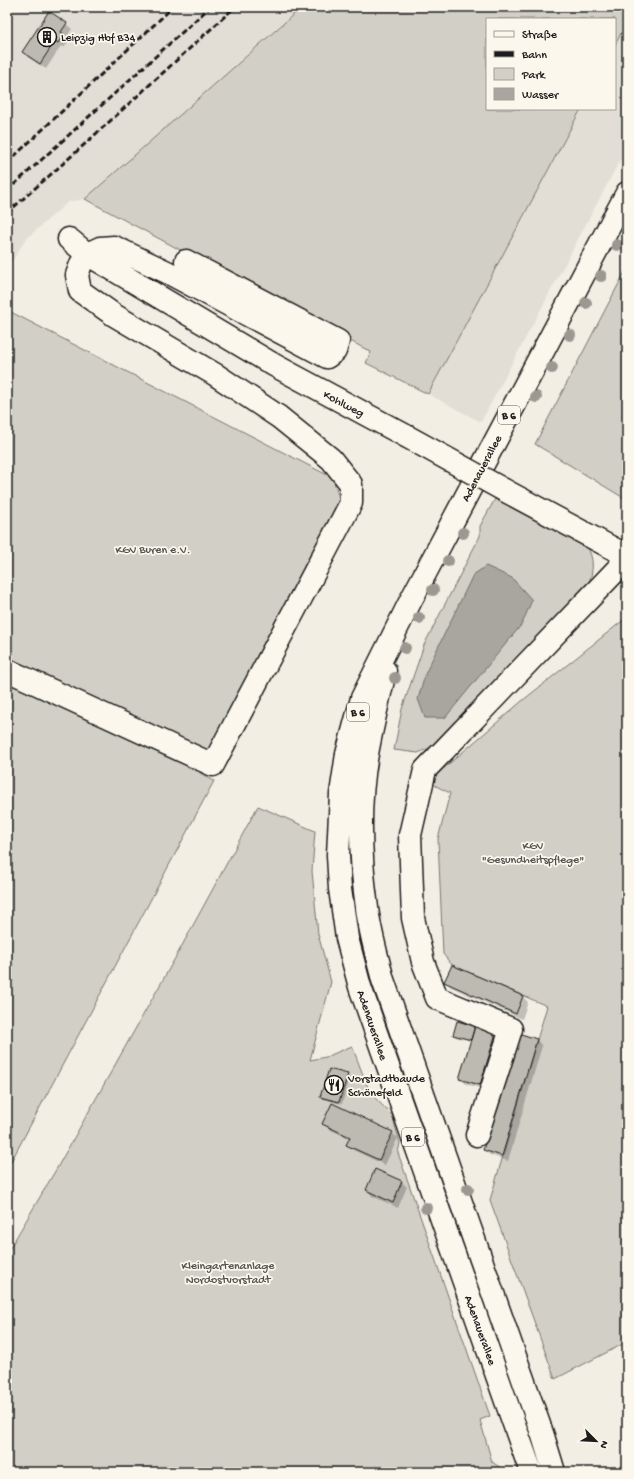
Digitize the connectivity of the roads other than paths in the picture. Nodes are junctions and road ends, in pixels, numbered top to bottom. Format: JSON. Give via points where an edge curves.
{"nodes":[{"id":1,"x":627,"y":193,"type":"edge"},
{"id":2,"x":69,"y":239,"type":"dead end"},
{"id":3,"x":87,"y":254,"type":"junction"},
{"id":4,"x":186,"y":261,"type":"dead end"},
{"id":5,"x":627,"y":556,"type":"edge"},
{"id":6,"x":627,"y":559,"type":"edge"},
{"id":7,"x":393,"y":637,"type":"junction"},
{"id":8,"x":7,"y":670,"type":"edge"},
{"id":9,"x":477,"y":1136,"type":"dead end"},
{"id":10,"x":531,"y":1472,"type":"edge"},
{"id":11,"x":554,"y":1472,"type":"edge"}],
"edges":[{"from":1,"to":7,"type":"main road","name":"Adenauerallee","number":"B 6"},
{"from":2,"to":3,"type":"main road","name":"Kohlweg"},
{"from":3,"to":4,"type":"main road","via":[[100,248],[114,247],[167,272],[327,357],[334,351],[338,342]]},
{"from":3,"to":5,"type":"main road","name":"Kohlweg","bridge":true,"via":[[274,365]]},
{"from":3,"to":8,"type":"main road","via":[[77,275],[80,292],[114,315],[216,374],[279,417],[331,459],[351,484],[351,503],[213,765]]},
{"from":6,"to":9,"type":"main road","via":[[425,770],[410,834],[413,918],[423,962],[437,998],[511,1029]]},
{"from":7,"to":10,"type":"main road","name":"Adenauerallee","number":"B 6","via":[[362,698],[347,754],[341,794],[338,856],[347,938],[360,987]]},
{"from":7,"to":11,"type":"main road","name":"Adenauerallee","number":"B 6","via":[[367,755],[362,795],[363,876],[368,916],[383,980],[541,1428]]}]}
